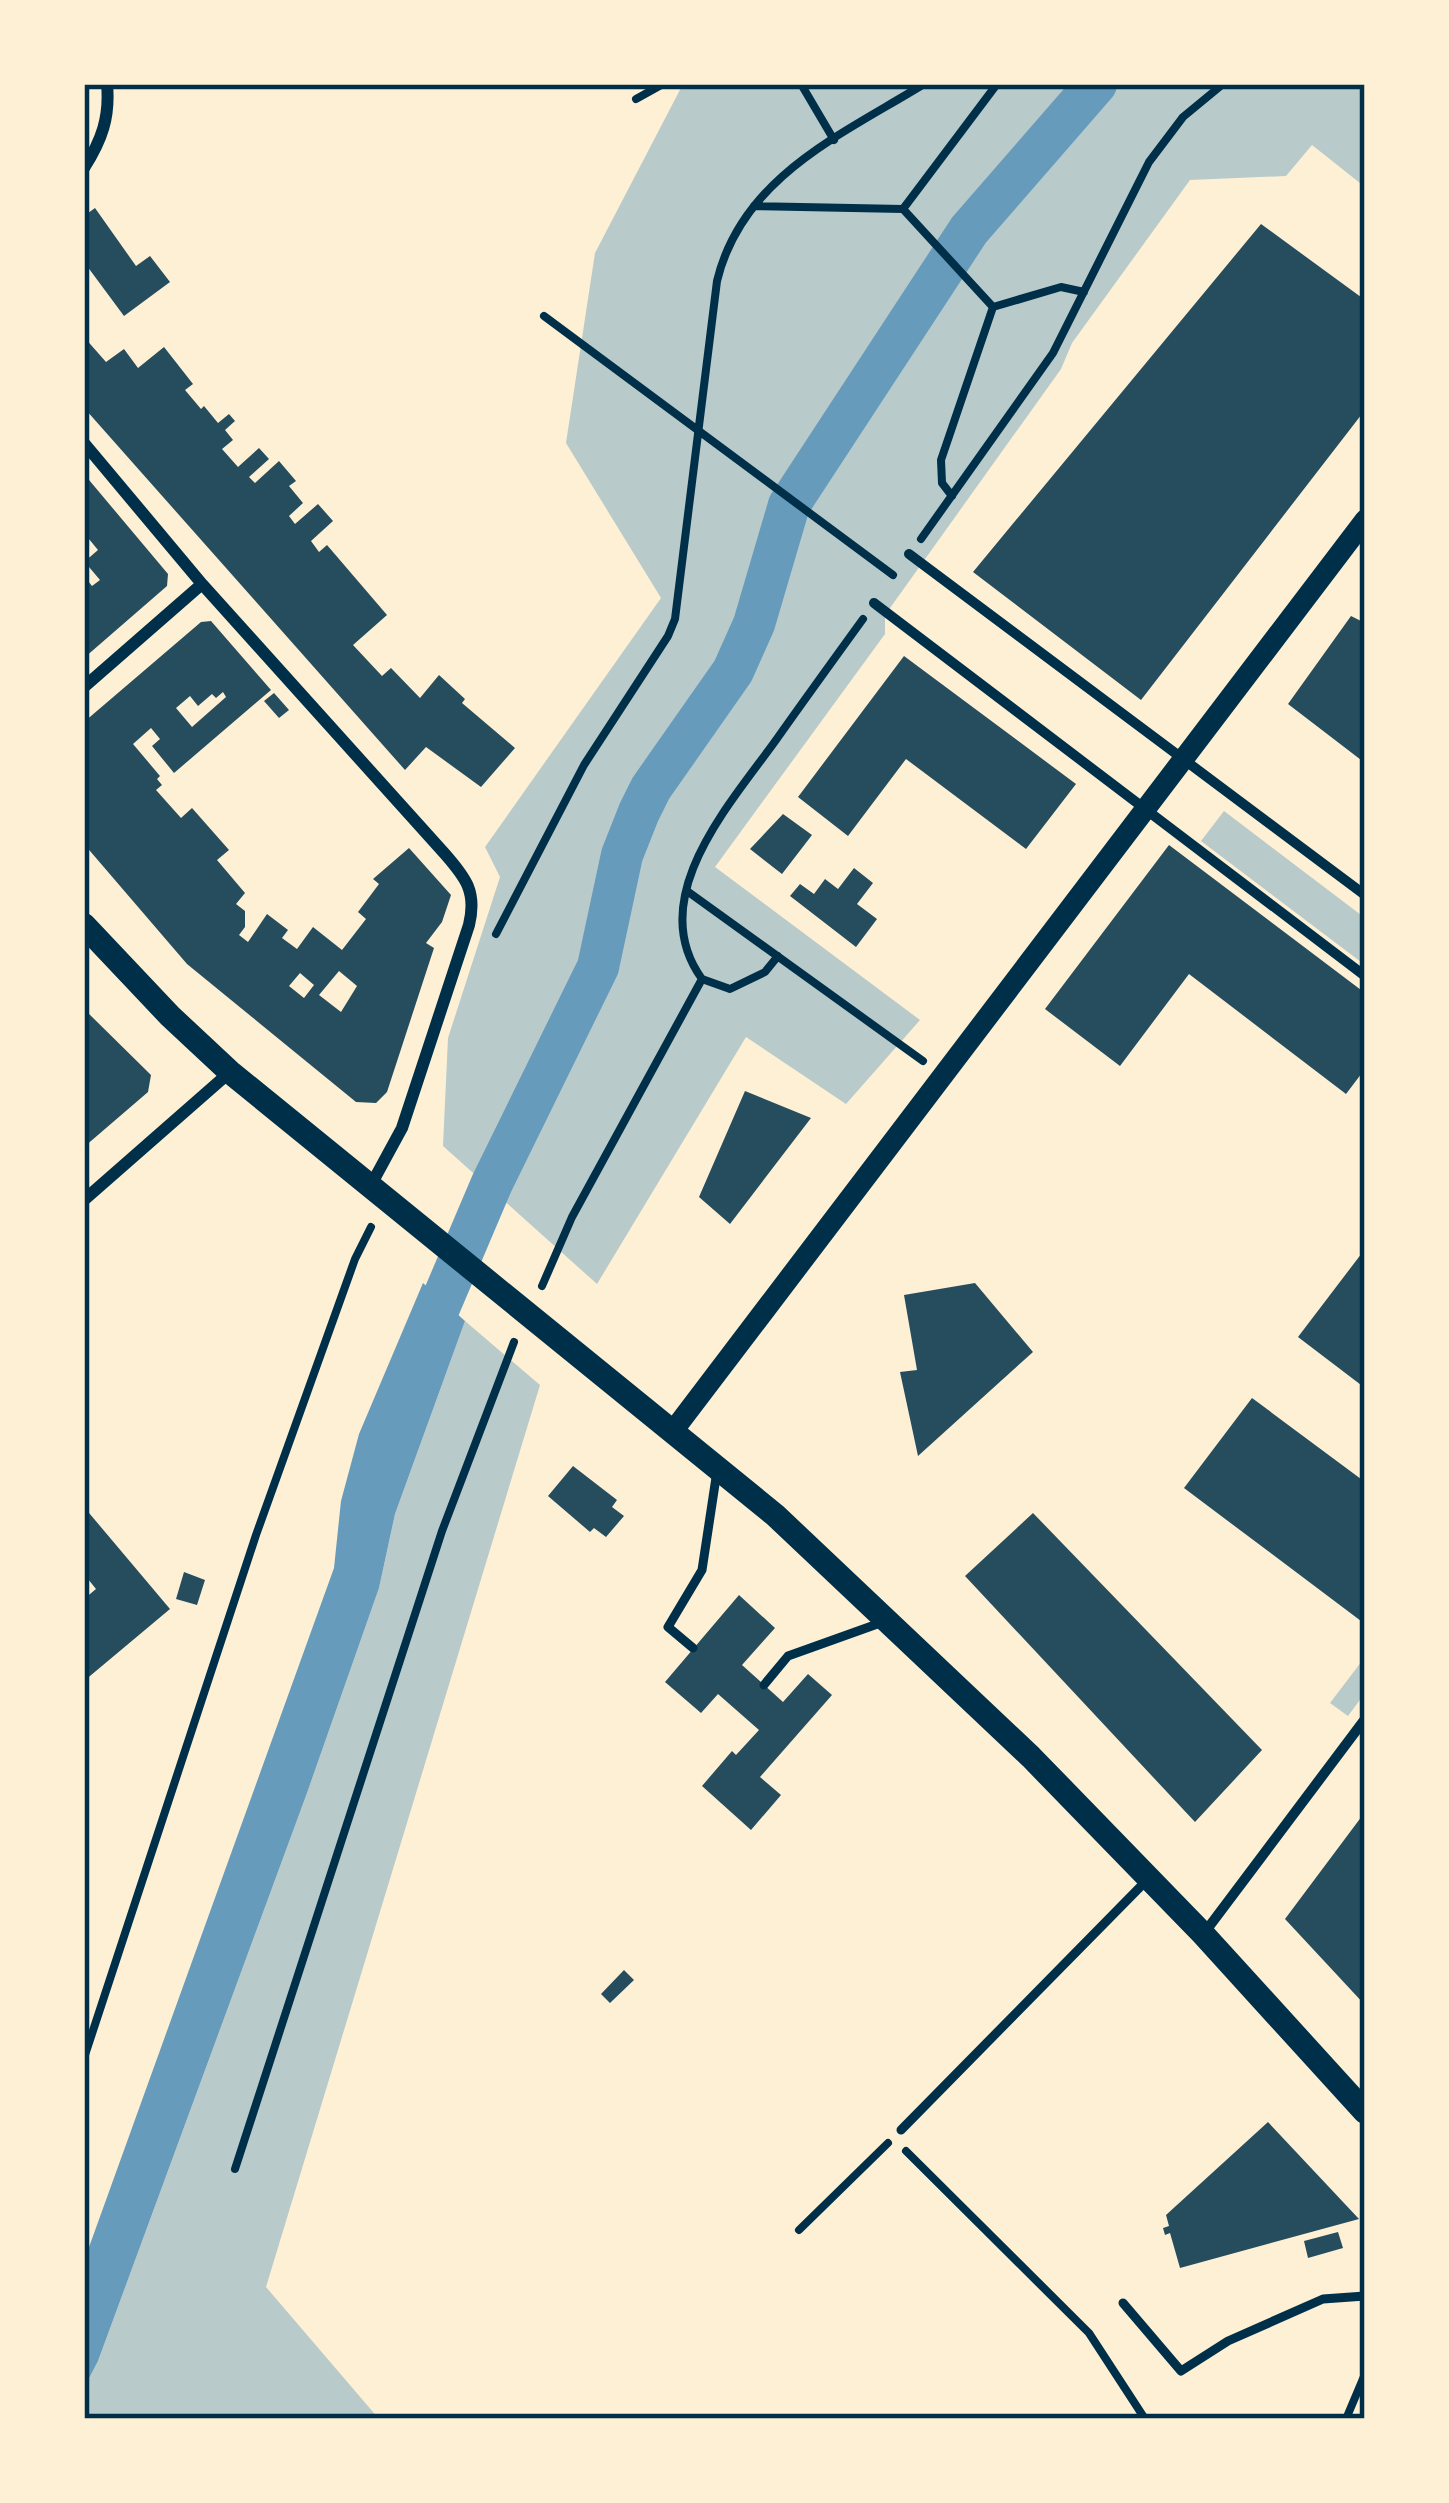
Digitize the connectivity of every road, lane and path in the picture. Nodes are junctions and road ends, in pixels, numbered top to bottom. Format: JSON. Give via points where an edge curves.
{"nodes":[{"id":1,"x":107,"y":84,"type":"edge"},
{"id":2,"x":663,"y":84,"type":"edge"},
{"id":3,"x":801,"y":84,"type":"edge"},
{"id":4,"x":924,"y":84,"type":"edge"},
{"id":5,"x":997,"y":84,"type":"edge"},
{"id":6,"x":1223,"y":84,"type":"edge"},
{"id":7,"x":636,"y":99,"type":"dead end"},
{"id":8,"x":834,"y":140,"type":"junction"},
{"id":9,"x":84,"y":167,"type":"edge"},
{"id":10,"x":753,"y":206,"type":"junction"},
{"id":11,"x":903,"y":209,"type":"junction"},
{"id":12,"x":1084,"y":292,"type":"junction"},
{"id":13,"x":993,"y":307,"type":"junction"},
{"id":14,"x":544,"y":316,"type":"dead end"},
{"id":15,"x":698,"y":431,"type":"junction"},
{"id":16,"x":84,"y":443,"type":"edge"},
{"id":17,"x":952,"y":496,"type":"junction"},
{"id":18,"x":1365,"y":520,"type":"edge"},
{"id":19,"x":909,"y":554,"type":"junction"},
{"id":20,"x":894,"y":576,"type":"junction"},
{"id":21,"x":202,"y":584,"type":"junction"},
{"id":22,"x":874,"y":603,"type":"junction"},
{"id":23,"x":84,"y":687,"type":"edge"},
{"id":24,"x":1184,"y":760,"type":"junction"},
{"id":25,"x":1145,"y":809,"type":"junction"},
{"id":26,"x":687,"y":891,"type":"junction"},
{"id":27,"x":1365,"y":895,"type":"edge"},
{"id":28,"x":84,"y":925,"type":"edge"},
{"id":29,"x":493,"y":942,"type":"dead end"},
{"id":30,"x":778,"y":956,"type":"junction"},
{"id":31,"x":1365,"y":976,"type":"edge"},
{"id":32,"x":702,"y":979,"type":"junction"},
{"id":33,"x":230,"y":1072,"type":"junction"},
{"id":34,"x":944,"y":1076,"type":"junction"},
{"id":35,"x":378,"y":1193,"type":"junction"},
{"id":36,"x":84,"y":1200,"type":"edge"},
{"id":37,"x":529,"y":1316,"type":"junction"},
{"id":38,"x":673,"y":1432,"type":"junction"},
{"id":39,"x":718,"y":1466,"type":"junction"},
{"id":40,"x":888,"y":1620,"type":"junction"},
{"id":41,"x":693,"y":1648,"type":"dead end"},
{"id":42,"x":764,"y":1685,"type":"dead end"},
{"id":43,"x":1365,"y":1719,"type":"edge"},
{"id":44,"x":1150,"y":1877,"type":"junction"},
{"id":45,"x":1203,"y":1934,"type":"junction"},
{"id":46,"x":84,"y":2058,"type":"edge"},
{"id":47,"x":1365,"y":2113,"type":"edge"},
{"id":48,"x":901,"y":2131,"type":"junction"},
{"id":49,"x":235,"y":2169,"type":"dead end"},
{"id":50,"x":800,"y":2230,"type":"dead end"},
{"id":51,"x":1365,"y":2296,"type":"edge"},
{"id":52,"x":1123,"y":2303,"type":"dead end"},
{"id":53,"x":1365,"y":2374,"type":"edge"},
{"id":54,"x":1145,"y":2419,"type":"edge"},
{"id":55,"x":1346,"y":2419,"type":"edge"}],
"edges":[{"from":1,"to":9,"type":"street","via":[[109,116]]},
{"from":2,"to":7,"type":"path"},
{"from":3,"to":8,"type":"path"},
{"from":4,"to":8,"type":"path"},
{"from":5,"to":11,"type":"path"},
{"from":6,"to":12,"type":"path","via":[[1156,150]]},
{"from":8,"to":10,"type":"path","via":[[795,164]]},
{"from":10,"to":11,"type":"path"},
{"from":10,"to":15,"type":"path","via":[[722,263]]},
{"from":11,"to":13,"type":"path"},
{"from":12,"to":13,"type":"path","via":[[1061,287]]},
{"from":12,"to":17,"type":"path","via":[[1039,375]]},
{"from":13,"to":17,"type":"path","via":[[941,460],[942,484]]},
{"from":14,"to":15,"type":"path"},
{"from":15,"to":20,"type":"path"},
{"from":15,"to":29,"type":"path","via":[[675,620],[584,765]]},
{"from":16,"to":21,"type":"street"},
{"from":17,"to":19,"type":"path"},
{"from":18,"to":24,"type":"street"},
{"from":19,"to":20,"type":"path"},
{"from":19,"to":24,"type":"street"},
{"from":20,"to":22,"type":"path"},
{"from":21,"to":23,"type":"street"},
{"from":21,"to":35,"type":"street","via":[[466,879],[474,900]]},
{"from":22,"to":25,"type":"street"},
{"from":22,"to":26,"type":"path","via":[[717,822]]},
{"from":24,"to":25,"type":"street"},
{"from":24,"to":27,"type":"street"},
{"from":25,"to":31,"type":"street"},
{"from":25,"to":34,"type":"street"},
{"from":26,"to":30,"type":"path"},
{"from":26,"to":32,"type":"path","via":[[686,950]]},
{"from":28,"to":33,"type":"main road"},
{"from":30,"to":32,"type":"path","via":[[730,989]]},
{"from":30,"to":34,"type":"path"},
{"from":32,"to":37,"type":"path","via":[[572,1217]]},
{"from":33,"to":35,"type":"main road"},
{"from":33,"to":36,"type":"street"},
{"from":34,"to":38,"type":"street"},
{"from":35,"to":37,"type":"main road"},
{"from":35,"to":46,"type":"path"},
{"from":37,"to":38,"type":"main road"},
{"from":37,"to":49,"type":"path","via":[[464,1468]]},
{"from":38,"to":39,"type":"main road"},
{"from":39,"to":40,"type":"main road"},
{"from":39,"to":41,"type":"lane","via":[[702,1570],[668,1627]]},
{"from":40,"to":42,"type":"lane","via":[[788,1656]]},
{"from":40,"to":44,"type":"main road"},
{"from":43,"to":45,"type":"street"},
{"from":44,"to":45,"type":"main road"},
{"from":44,"to":48,"type":"lane"},
{"from":45,"to":47,"type":"main road"},
{"from":48,"to":50,"type":"path"},
{"from":48,"to":54,"type":"path","via":[[906,2155],[1089,2332]]},
{"from":51,"to":52,"type":"lane","via":[[1323,2299],[1181,2371]]},
{"from":53,"to":55,"type":"path"}]}
